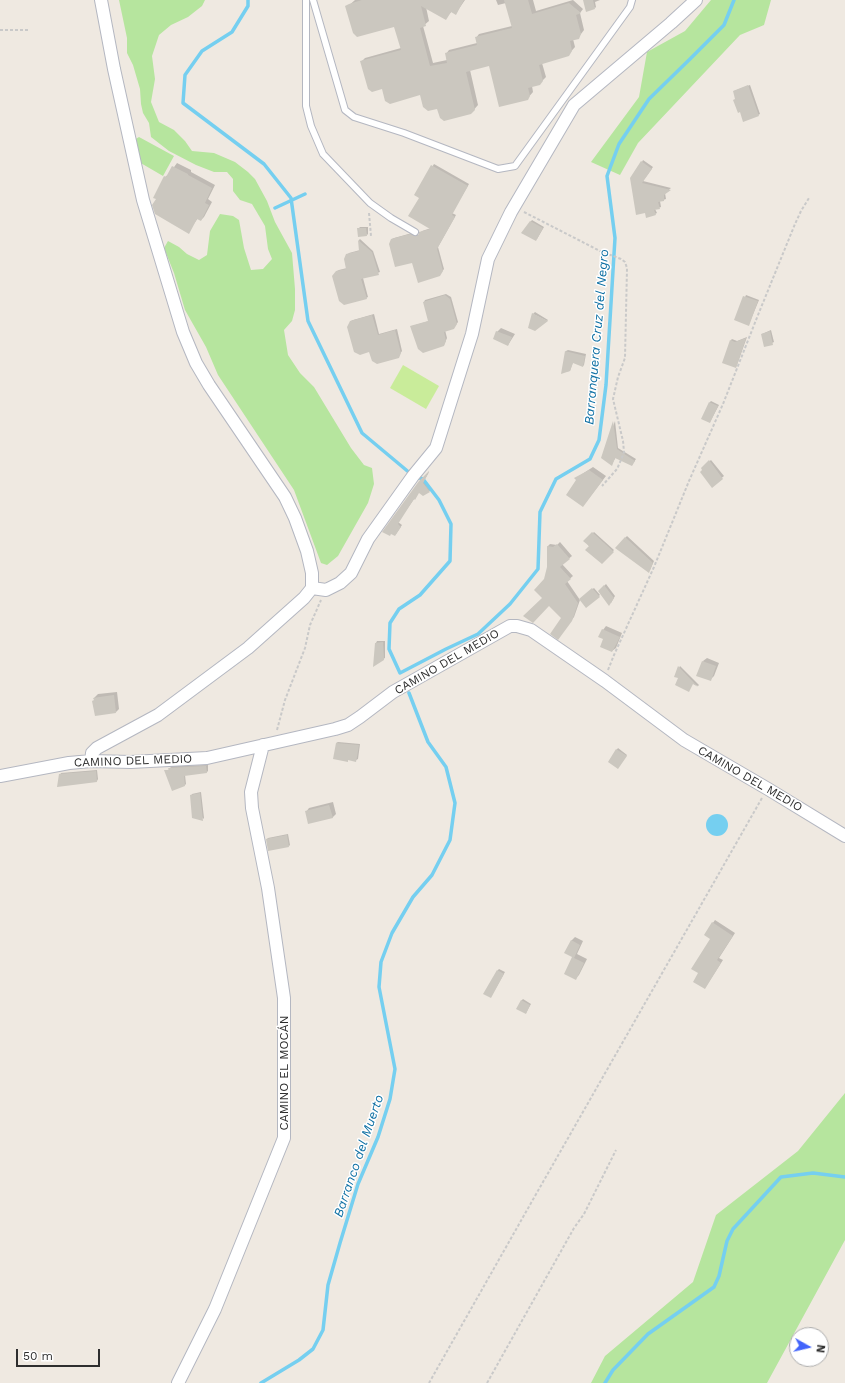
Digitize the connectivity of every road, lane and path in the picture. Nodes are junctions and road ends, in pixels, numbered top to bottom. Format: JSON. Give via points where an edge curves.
{"nodes":[{"id":1,"x":101,"y":0,"type":"edge"},
{"id":2,"x":306,"y":0,"type":"edge"},
{"id":3,"x":313,"y":0,"type":"edge"},
{"id":4,"x":632,"y":0,"type":"edge"},
{"id":5,"x":696,"y":0,"type":"edge"},
{"id":6,"x":0,"y":30,"type":"edge"},
{"id":7,"x":28,"y":30,"type":"dead end"},
{"id":8,"x":809,"y":198,"type":"dead end"},
{"id":9,"x":370,"y":203,"type":"junction"},
{"id":10,"x":515,"y":206,"type":"junction"},
{"id":11,"x":415,"y":232,"type":"dead end"},
{"id":12,"x":371,"y":236,"type":"dead end"},
{"id":13,"x":602,"y":486,"type":"dead end"},
{"id":14,"x":312,"y":588,"type":"junction"},
{"id":15,"x":326,"y":590,"type":"junction"},
{"id":16,"x":605,"y":681,"type":"junction"},
{"id":17,"x":268,"y":744,"type":"junction"},
{"id":18,"x":91,"y":761,"type":"junction"},
{"id":19,"x":0,"y":776,"type":"edge"},
{"id":20,"x":768,"y":789,"type":"junction"},
{"id":21,"x":845,"y":836,"type":"edge"},
{"id":22,"x":616,"y":1150,"type":"dead end"},
{"id":23,"x":178,"y":1383,"type":"edge"},
{"id":24,"x":430,"y":1383,"type":"edge"},
{"id":25,"x":487,"y":1383,"type":"edge"}],
"edges":[{"from":1,"to":14,"type":"street","via":[[143,200],[183,332],[196,364],[285,497],[307,551],[312,573]]},
{"from":2,"to":9,"type":"lane","via":[[306,106],[311,126],[323,154]]},
{"from":3,"to":4,"type":"lane","via":[[345,110],[354,117],[498,169],[515,166],[630,7]]},
{"from":5,"to":10,"type":"street","via":[[574,105]]},
{"from":6,"to":7,"type":"path"},
{"from":8,"to":16,"type":"path","via":[[795,224],[723,404]]},
{"from":9,"to":11,"type":"lane"},
{"from":9,"to":12,"type":"path","via":[[368,206]]},
{"from":10,"to":13,"type":"path","via":[[600,251],[621,259],[627,268],[625,358],[613,399],[624,452],[617,469]]},
{"from":10,"to":15,"type":"street","via":[[488,259],[472,334],[436,448],[368,539],[351,573],[340,583]]},
{"from":14,"to":15,"type":"street"},
{"from":14,"to":18,"type":"street","via":[[248,648],[158,715],[97,748],[92,753]]},
{"from":15,"to":17,"type":"path","via":[[310,625],[305,648]]},
{"from":16,"to":17,"type":"street","name":"CAMINO DEL MEDIO","via":[[531,630],[510,626],[393,692],[348,725]]},
{"from":16,"to":20,"type":"street","name":"CAMINO DEL MEDIO","via":[[684,740]]},
{"from":17,"to":18,"type":"street","name":"CAMINO DEL MEDIO","via":[[207,758],[131,762]]},
{"from":17,"to":23,"type":"street","name":"CAMINO EL MOCÁN","via":[[251,792],[284,998],[284,1138],[215,1309]]},
{"from":18,"to":19,"type":"street","name":"CAMINO DEL MEDIO"},
{"from":20,"to":21,"type":"street","name":"CAMINO DEL MEDIO"},
{"from":20,"to":24,"type":"path"},
{"from":22,"to":25,"type":"path","via":[[584,1214]]}]}
